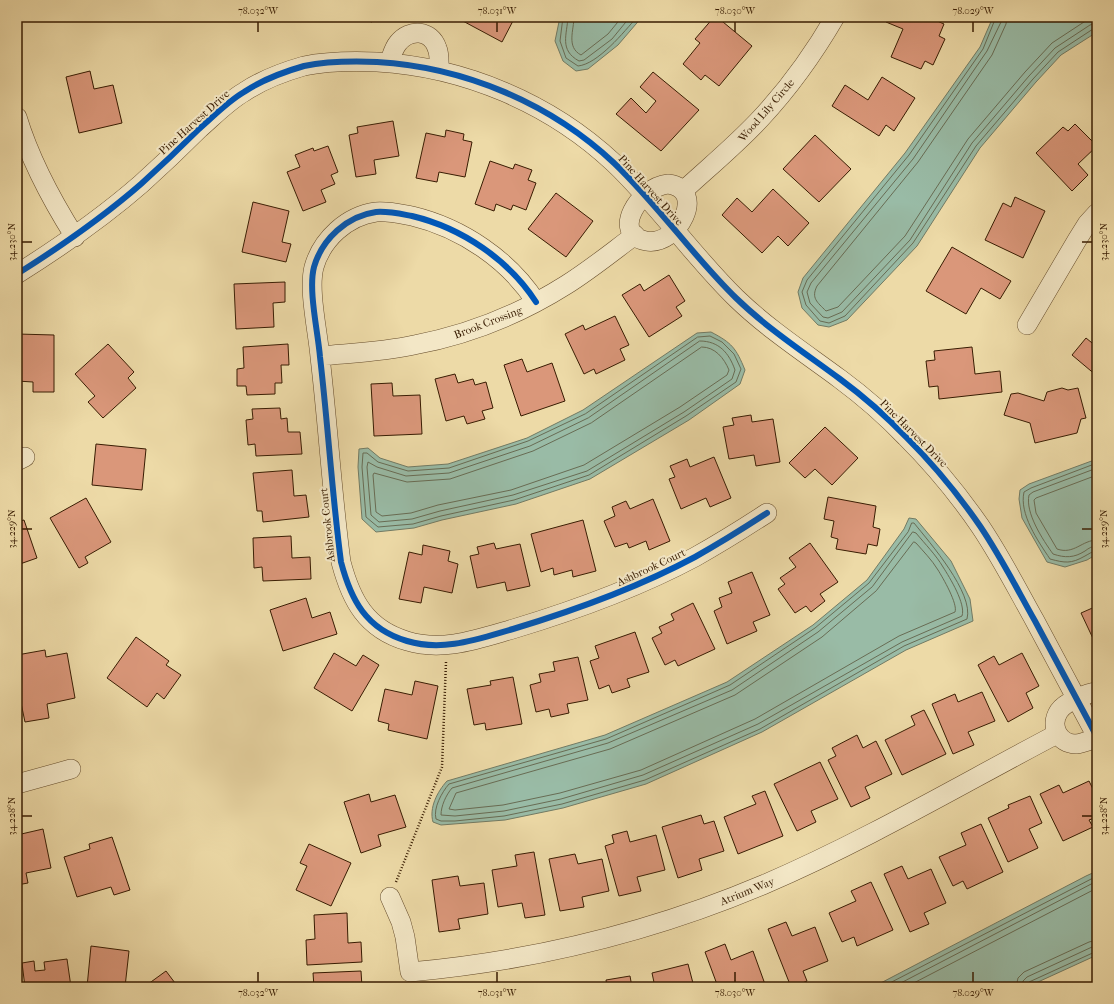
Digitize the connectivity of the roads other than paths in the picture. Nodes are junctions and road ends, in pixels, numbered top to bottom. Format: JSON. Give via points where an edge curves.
{"nodes":[{"id":1,"x":835,"y":17,"type":"edge"},
{"id":2,"x":422,"y":25,"type":"edge"},
{"id":3,"x":389,"y":63,"type":"junction"},
{"id":4,"x":439,"y":70,"type":"junction"},
{"id":5,"x":17,"y":117,"type":"edge"},
{"id":6,"x":683,"y":191,"type":"junction"},
{"id":7,"x":644,"y":196,"type":"junction"},
{"id":8,"x":1097,"y":213,"type":"edge"},
{"id":9,"x":674,"y":230,"type":"junction"},
{"id":10,"x":634,"y":235,"type":"junction"},
{"id":11,"x":75,"y":237,"type":"junction"},
{"id":12,"x":17,"y":274,"type":"edge"},
{"id":13,"x":536,"y":302,"type":"junction"},
{"id":14,"x":1027,"y":325,"type":"dead end"},
{"id":15,"x":320,"y":356,"type":"junction"},
{"id":16,"x":768,"y":513,"type":"dead end"},
{"id":17,"x":1097,"y":692,"type":"edge"},
{"id":18,"x":1077,"y":699,"type":"junction"},
{"id":19,"x":1057,"y":734,"type":"junction"},
{"id":20,"x":1097,"y":737,"type":"edge"},
{"id":21,"x":71,"y":769,"type":"dead end"},
{"id":22,"x":17,"y":784,"type":"edge"},
{"id":23,"x":390,"y":897,"type":"road end"},
{"id":24,"x":411,"y":980,"type":"edge"}],
"edges":[{"from":1,"to":6,"type":"street","name":"Wood Lily Circle","via":[[800,70],[762,118]]},
{"from":2,"to":3,"type":"street","via":[[404,36],[395,48]]},
{"from":2,"to":4,"type":"street","via":[[434,41],[439,56]]},
{"from":3,"to":4,"type":"street","name":"Pine Harvest Drive"},
{"from":3,"to":11,"type":"street","name":"Pine Harvest Drive","via":[[324,62],[284,73],[246,90],[219,111],[138,186]]},
{"from":4,"to":7,"type":"street","name":"Pine Harvest Drive","via":[[490,86],[555,118],[614,163]]},
{"from":5,"to":11,"type":"street","via":[[42,180]]},
{"from":6,"to":7,"type":"street","via":[[674,185],[662,185]]},
{"from":6,"to":9,"type":"street","via":[[687,199],[686,211],[682,222]]},
{"from":7,"to":9,"type":"street","name":"Pine Harvest Drive"},
{"from":7,"to":10,"type":"street","via":[[632,212],[630,226]]},
{"from":8,"to":14,"type":"street","via":[[1077,240]]},
{"from":9,"to":10,"type":"street","via":[[656,241],[644,240]]},
{"from":9,"to":18,"type":"street","name":"Pine Harvest Drive","via":[[734,297],[870,404],[906,437],[946,481],[982,528]]},
{"from":10,"to":13,"type":"street","name":"Brook Crossing","via":[[566,285]]},
{"from":11,"to":12,"type":"street","name":"Pine Harvest Drive"},
{"from":13,"to":15,"type":"street","name":"Brook Crossing","via":[[488,324],[435,341]]},
{"from":13,"to":15,"type":"street","name":"Ashbrook Court","via":[[527,288],[505,265],[458,234],[424,219],[403,214],[376,212],[363,215],[331,236],[318,256],[314,269],[313,298]]},
{"from":15,"to":16,"type":"street","name":"Ashbrook Court","via":[[338,545],[345,579],[351,594],[368,619],[391,635],[407,641],[424,645],[447,645],[474,640],[607,598],[666,572]]},
{"from":17,"to":18,"type":"street"},
{"from":18,"to":19,"type":"street","via":[[1066,704],[1059,712],[1055,722]]},
{"from":18,"to":20,"type":"street","name":"Pine Harvest Drive"},
{"from":19,"to":20,"type":"street","via":[[1075,744]]},
{"from":19,"to":24,"type":"street","name":"Atrium Way","via":[[849,845],[765,884],[698,910],[616,935],[530,956]]},
{"from":21,"to":22,"type":"street"},
{"from":23,"to":24,"type":"street","name":"Atrium Way","via":[[405,937]]}]}
